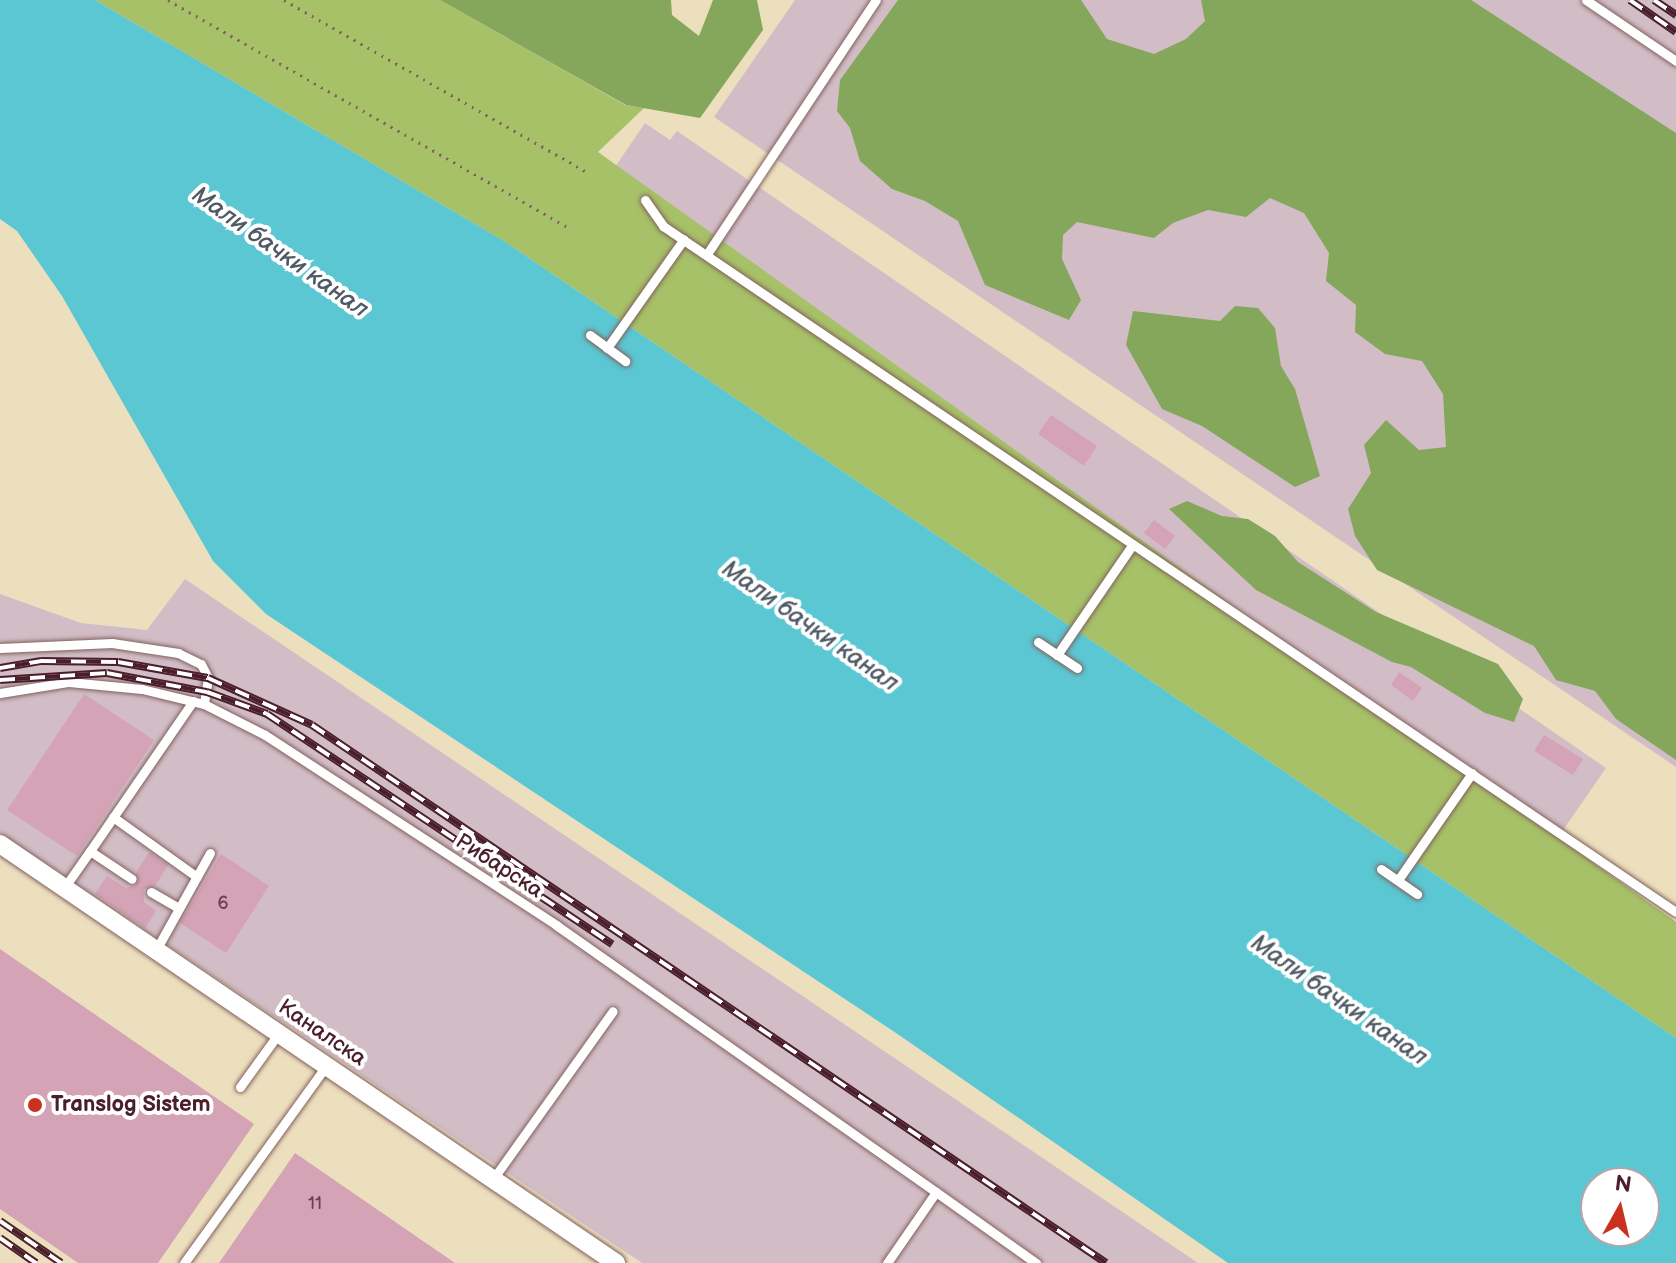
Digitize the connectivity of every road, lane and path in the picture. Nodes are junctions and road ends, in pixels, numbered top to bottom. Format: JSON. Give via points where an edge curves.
{"nodes":[{"id":1,"x":168,"y":0,"type":"edge"},
{"id":2,"x":284,"y":0,"type":"edge"},
{"id":3,"x":1586,"y":0,"type":"edge"},
{"id":4,"x":871,"y":2,"type":"edge"},
{"id":5,"x":1676,"y":61,"type":"edge"},
{"id":6,"x":585,"y":171,"type":"dead end"},
{"id":7,"x":645,"y":200,"type":"dead end"},
{"id":8,"x":568,"y":227,"type":"dead end"},
{"id":9,"x":684,"y":239,"type":"junction"},
{"id":10,"x":707,"y":254,"type":"junction"},
{"id":11,"x":590,"y":335,"type":"dead end"},
{"id":12,"x":607,"y":348,"type":"junction"},
{"id":13,"x":625,"y":361,"type":"dead end"},
{"id":14,"x":1131,"y":547,"type":"junction"},
{"id":15,"x":1038,"y":642,"type":"dead end"},
{"id":16,"x":0,"y":648,"type":"edge"},
{"id":17,"x":1057,"y":655,"type":"junction"},
{"id":18,"x":1077,"y":668,"type":"dead end"},
{"id":19,"x":0,"y":693,"type":"edge"},
{"id":20,"x":193,"y":701,"type":"junction"},
{"id":21,"x":204,"y":704,"type":"junction"},
{"id":22,"x":1472,"y":773,"type":"junction"},
{"id":23,"x":113,"y":817,"type":"junction"},
{"id":24,"x":0,"y":844,"type":"edge"},
{"id":25,"x":90,"y":851,"type":"junction"},
{"id":26,"x":210,"y":853,"type":"dead end"},
{"id":27,"x":1381,"y":869,"type":"dead end"},
{"id":28,"x":197,"y":877,"type":"junction"},
{"id":29,"x":132,"y":879,"type":"dead end"},
{"id":30,"x":1398,"y":880,"type":"junction"},
{"id":31,"x":64,"y":888,"type":"junction"},
{"id":32,"x":151,"y":892,"type":"dead end"},
{"id":33,"x":1417,"y":894,"type":"dead end"},
{"id":34,"x":179,"y":908,"type":"junction"},
{"id":35,"x":1676,"y":912,"type":"edge"},
{"id":36,"x":156,"y":950,"type":"junction"},
{"id":37,"x":613,"y":1011,"type":"dead end"},
{"id":38,"x":279,"y":1033,"type":"junction"},
{"id":39,"x":326,"y":1066,"type":"junction"},
{"id":40,"x":240,"y":1087,"type":"dead end"},
{"id":41,"x":493,"y":1179,"type":"junction"},
{"id":42,"x":936,"y":1192,"type":"junction"},
{"id":43,"x":184,"y":1263,"type":"edge"},
{"id":44,"x":616,"y":1263,"type":"edge"},
{"id":45,"x":887,"y":1263,"type":"edge"},
{"id":46,"x":1036,"y":1263,"type":"edge"}],
"edges":[{"from":1,"to":8,"type":"path"},
{"from":2,"to":6,"type":"path"},
{"from":3,"to":5,"type":"lane"},
{"from":4,"to":10,"type":"lane"},
{"from":7,"to":9,"type":"lane","via":[[659,223]]},
{"from":9,"to":10,"type":"lane"},
{"from":9,"to":12,"type":"lane"},
{"from":10,"to":14,"type":"lane"},
{"from":11,"to":12,"type":"lane"},
{"from":12,"to":13,"type":"lane"},
{"from":14,"to":17,"type":"lane"},
{"from":14,"to":22,"type":"lane"},
{"from":15,"to":17,"type":"lane"},
{"from":16,"to":21,"type":"lane","via":[[112,643],[178,653],[201,664],[208,678]]},
{"from":17,"to":18,"type":"lane"},
{"from":19,"to":20,"type":"lane","name":"Рибарска","via":[[92,683]]},
{"from":20,"to":21,"type":"lane","name":"Рибарска"},
{"from":20,"to":23,"type":"lane"},
{"from":21,"to":42,"type":"lane","name":"Рибарска","via":[[265,735],[556,925]]},
{"from":22,"to":30,"type":"lane"},
{"from":22,"to":35,"type":"lane"},
{"from":23,"to":25,"type":"lane"},
{"from":23,"to":28,"type":"lane"},
{"from":24,"to":31,"type":"street","name":"Каналска"},
{"from":25,"to":29,"type":"lane"},
{"from":25,"to":31,"type":"lane"},
{"from":26,"to":28,"type":"lane"},
{"from":27,"to":30,"type":"lane"},
{"from":28,"to":34,"type":"lane"},
{"from":30,"to":33,"type":"lane"},
{"from":31,"to":36,"type":"street","name":"Каналска"},
{"from":32,"to":34,"type":"lane"},
{"from":34,"to":36,"type":"lane"},
{"from":36,"to":38,"type":"street","name":"Каналска"},
{"from":37,"to":41,"type":"lane"},
{"from":38,"to":39,"type":"street","name":"Каналска"},
{"from":38,"to":40,"type":"lane"},
{"from":39,"to":41,"type":"street","name":"Каналска"},
{"from":39,"to":43,"type":"lane"},
{"from":41,"to":44,"type":"street","name":"Каналска"},
{"from":42,"to":45,"type":"lane"},
{"from":42,"to":46,"type":"lane","name":"Рибарска"}]}
